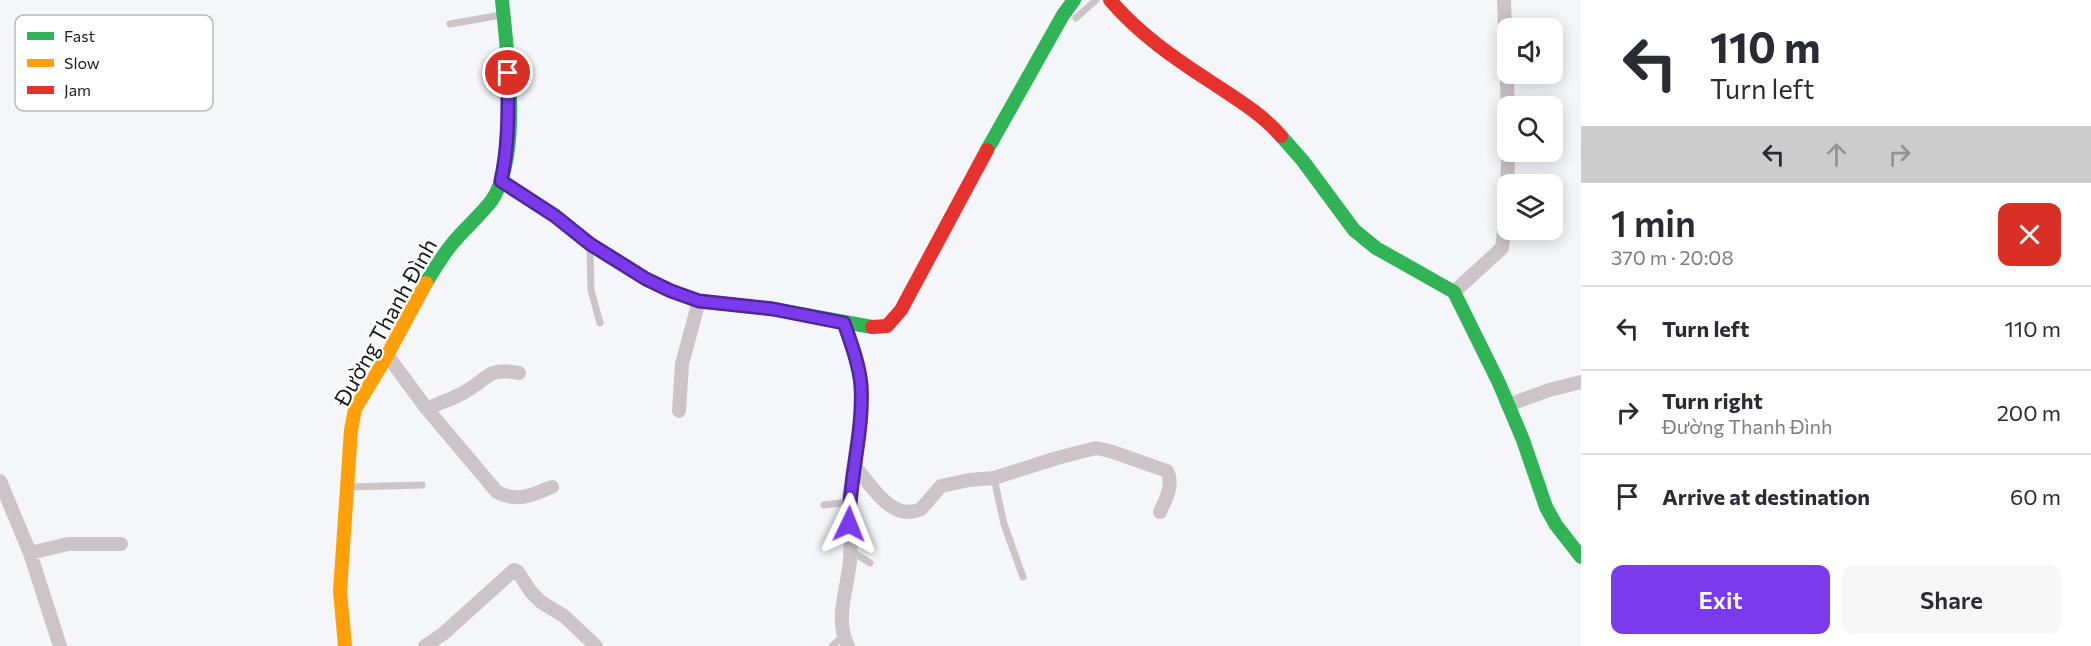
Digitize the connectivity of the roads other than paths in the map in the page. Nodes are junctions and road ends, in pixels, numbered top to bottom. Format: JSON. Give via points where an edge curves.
{"nodes":[{"id":1,"x":502,"y":0,"type":"edge"},
{"id":2,"x":1074,"y":0,"type":"edge"},
{"id":3,"x":1096,"y":0,"type":"edge"},
{"id":4,"x":1110,"y":0,"type":"edge"},
{"id":5,"x":1504,"y":0,"type":"edge"},
{"id":6,"x":503,"y":15,"type":"junction"},
{"id":7,"x":1076,"y":18,"type":"dead end"},
{"id":8,"x":450,"y":24,"type":"dead end"},
{"id":9,"x":1507,"y":96,"type":"edge"},
{"id":10,"x":1508,"y":162,"type":"edge"},
{"id":11,"x":501,"y":181,"type":"junction"},
{"id":12,"x":590,"y":244,"type":"junction"},
{"id":13,"x":1454,"y":292,"type":"junction"},
{"id":14,"x":699,"y":301,"type":"junction"},
{"id":15,"x":600,"y":323,"type":"dead end"},
{"id":16,"x":844,"y":323,"type":"junction"},
{"id":17,"x":387,"y":355,"type":"junction"},
{"id":18,"x":519,"y":373,"type":"dead end"},
{"id":19,"x":1581,"y":382,"type":"edge"},
{"id":20,"x":1508,"y":405,"type":"junction"},
{"id":21,"x":428,"y":409,"type":"junction"},
{"id":22,"x":679,"y":411,"type":"dead end"},
{"id":23,"x":854,"y":465,"type":"junction"},
{"id":24,"x":994,"y":478,"type":"junction"},
{"id":25,"x":0,"y":481,"type":"edge"},
{"id":26,"x":422,"y":485,"type":"dead end"},
{"id":27,"x":347,"y":487,"type":"junction"},
{"id":28,"x":552,"y":487,"type":"dead end"},
{"id":29,"x":849,"y":502,"type":"junction"},
{"id":30,"x":824,"y":505,"type":"dead end"},
{"id":31,"x":1160,"y":512,"type":"dead end"},
{"id":32,"x":122,"y":544,"type":"dead end"},
{"id":33,"x":851,"y":551,"type":"junction"},
{"id":34,"x":30,"y":554,"type":"junction"},
{"id":35,"x":1581,"y":556,"type":"edge"},
{"id":36,"x":870,"y":563,"type":"dead end"},
{"id":37,"x":1023,"y":577,"type":"dead end"},
{"id":38,"x":841,"y":643,"type":"edge"},
{"id":39,"x":56,"y":645,"type":"edge"},
{"id":40,"x":345,"y":646,"type":"edge"},
{"id":41,"x":425,"y":646,"type":"edge"},
{"id":42,"x":596,"y":646,"type":"edge"}],
"edges":[{"from":1,"to":6,"type":"street","name":"Đường Thanh Đình"},
{"from":2,"to":16,"type":"street","via":[[895,319],[876,328]]},
{"from":3,"to":7,"type":"lane"},
{"from":4,"to":13,"type":"street","via":[[1142,33],[1275,129],[1354,230],[1376,248]]},
{"from":5,"to":9,"type":"street"},
{"from":6,"to":8,"type":"lane"},
{"from":6,"to":11,"type":"street","name":"Đường Thanh Đình","via":[[508,53],[509,133]]},
{"from":10,"to":13,"type":"street","via":[[1508,208],[1502,248]]},
{"from":11,"to":12,"type":"street"},
{"from":11,"to":17,"type":"street","name":"Đường Thanh Đình","via":[[487,205],[446,251]]},
{"from":12,"to":14,"type":"street","via":[[646,279]]},
{"from":12,"to":15,"type":"lane","via":[[591,290]]},
{"from":13,"to":20,"type":"street"},
{"from":14,"to":16,"type":"street","via":[[773,309]]},
{"from":14,"to":22,"type":"street","via":[[682,364]]},
{"from":16,"to":23,"type":"street","via":[[861,387]]},
{"from":17,"to":21,"type":"street"},
{"from":17,"to":27,"type":"street","name":"Đường Thanh Đình","via":[[356,409]]},
{"from":18,"to":21,"type":"street","via":[[494,372],[465,392]]},
{"from":19,"to":20,"type":"street"},
{"from":20,"to":35,"type":"street","via":[[1546,507]]},
{"from":21,"to":28,"type":"street","via":[[497,492],[509,498],[523,498]]},
{"from":23,"to":24,"type":"street","via":[[886,504],[902,512],[921,509],[941,486]]},
{"from":23,"to":29,"type":"street"},
{"from":24,"to":31,"type":"street","via":[[1096,448],[1167,471],[1168,495]]},
{"from":24,"to":37,"type":"lane","via":[[1004,524]]},
{"from":25,"to":34,"type":"street"},
{"from":26,"to":27,"type":"lane"},
{"from":27,"to":40,"type":"street","name":"Đường Thanh Đình","via":[[340,591]]},
{"from":29,"to":30,"type":"lane"},
{"from":29,"to":33,"type":"street"},
{"from":32,"to":34,"type":"street","via":[[68,544]]},
{"from":33,"to":36,"type":"lane"},
{"from":33,"to":38,"type":"street"},
{"from":34,"to":39,"type":"street"},
{"from":41,"to":42,"type":"street","via":[[514,570],[541,602],[564,616]]}]}
